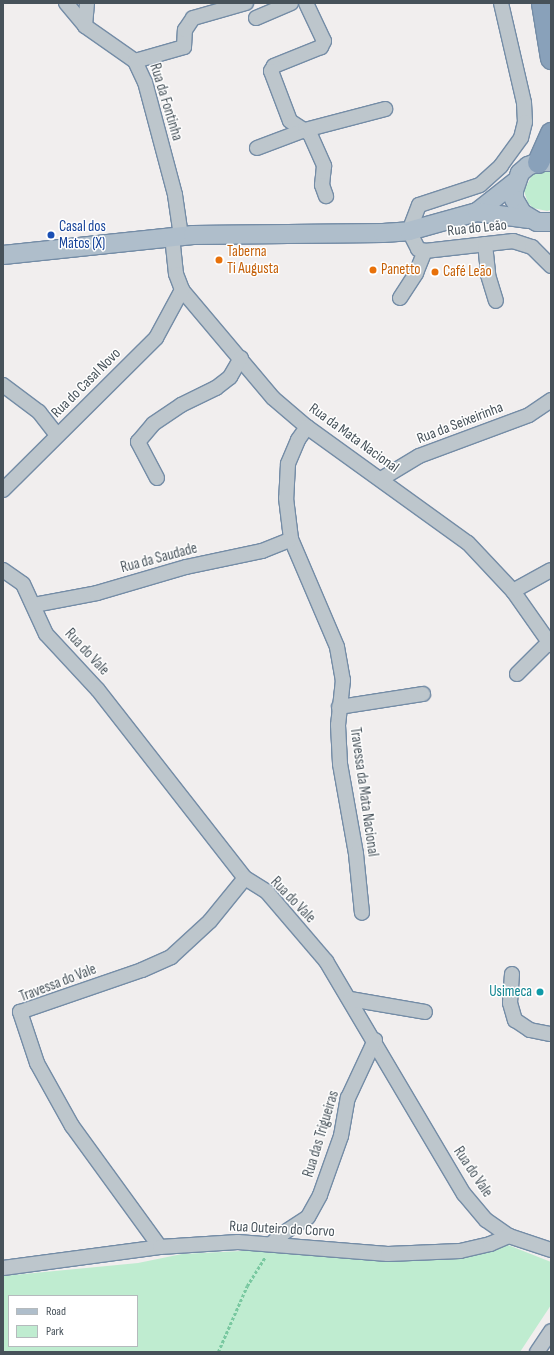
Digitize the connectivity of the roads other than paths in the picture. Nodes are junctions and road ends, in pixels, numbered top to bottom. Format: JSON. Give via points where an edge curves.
{"nodes":[{"id":1,"x":66,"y":3,"type":"edge"},
{"id":2,"x":87,"y":3,"type":"edge"},
{"id":3,"x":246,"y":3,"type":"edge"},
{"id":4,"x":291,"y":3,"type":"edge"},
{"id":5,"x":306,"y":3,"type":"edge"},
{"id":6,"x":501,"y":3,"type":"edge"},
{"id":7,"x":542,"y":3,"type":"edge"},
{"id":8,"x":256,"y":18,"type":"dead end"},
{"id":9,"x":85,"y":26,"type":"junction"},
{"id":10,"x":551,"y":58,"type":"edge"},
{"id":11,"x":135,"y":61,"type":"junction"},
{"id":12,"x":385,"y":109,"type":"dead end"},
{"id":13,"x":305,"y":130,"type":"junction"},
{"id":14,"x":551,"y":133,"type":"edge"},
{"id":15,"x":257,"y":148,"type":"dead end"},
{"id":16,"x":544,"y":162,"type":"edge"},
{"id":17,"x":515,"y":182,"type":"junction"},
{"id":18,"x":326,"y":196,"type":"dead end"},
{"id":19,"x":477,"y":212,"type":"junction"},
{"id":20,"x":528,"y":219,"type":"junction"},
{"id":21,"x":551,"y":222,"type":"edge"},
{"id":22,"x":410,"y":231,"type":"junction"},
{"id":23,"x":176,"y":236,"type":"junction"},
{"id":24,"x":485,"y":244,"type":"junction"},
{"id":25,"x":425,"y":251,"type":"junction"},
{"id":26,"x":3,"y":255,"type":"edge"},
{"id":27,"x":551,"y":266,"type":"edge"},
{"id":28,"x":182,"y":290,"type":"junction"},
{"id":29,"x":400,"y":298,"type":"dead end"},
{"id":30,"x":496,"y":301,"type":"dead end"},
{"id":31,"x":241,"y":358,"type":"junction"},
{"id":32,"x":3,"y":385,"type":"edge"},
{"id":33,"x":551,"y":400,"type":"edge"},
{"id":34,"x":307,"y":427,"type":"junction"},
{"id":35,"x":57,"y":436,"type":"junction"},
{"id":36,"x":157,"y":478,"type":"dead end"},
{"id":37,"x":381,"y":479,"type":"junction"},
{"id":38,"x":3,"y":490,"type":"edge"},
{"id":39,"x":291,"y":539,"type":"junction"},
{"id":40,"x":3,"y":570,"type":"edge"},
{"id":41,"x":551,"y":570,"type":"edge"},
{"id":42,"x":513,"y":591,"type":"junction"},
{"id":43,"x":34,"y":605,"type":"junction"},
{"id":44,"x":550,"y":644,"type":"edge"},
{"id":45,"x":517,"y":674,"type":"dead end"},
{"id":46,"x":423,"y":694,"type":"dead end"},
{"id":47,"x":340,"y":707,"type":"junction"},
{"id":48,"x":245,"y":878,"type":"junction"},
{"id":49,"x":362,"y":913,"type":"dead end"},
{"id":50,"x":512,"y":974,"type":"dead end"},
{"id":51,"x":350,"y":999,"type":"junction"},
{"id":52,"x":425,"y":1012,"type":"dead end"},
{"id":53,"x":551,"y":1034,"type":"edge"},
{"id":54,"x":375,"y":1040,"type":"junction"},
{"id":55,"x":509,"y":1236,"type":"junction"},
{"id":56,"x":271,"y":1244,"type":"junction"},
{"id":57,"x":160,"y":1247,"type":"junction"},
{"id":58,"x":551,"y":1250,"type":"edge"},
{"id":59,"x":3,"y":1268,"type":"edge"},
{"id":60,"x":551,"y":1331,"type":"edge"},
{"id":61,"x":537,"y":1352,"type":"edge"}],
"edges":[{"from":1,"to":9,"type":"street","name":"Rua da Fontinha"},
{"from":2,"to":9,"type":"street"},
{"from":3,"to":11,"type":"street","via":[[193,18],[185,30],[184,47]]},
{"from":4,"to":8,"type":"street"},
{"from":5,"to":13,"type":"street","via":[[324,41],[321,47],[274,66],[271,71],[290,121]]},
{"from":6,"to":22,"type":"street","via":[[524,103],[525,122],[521,138],[501,166],[480,186],[419,205]]},
{"from":7,"to":10,"type":"highway"},
{"from":9,"to":11,"type":"street","name":"Rua da Fontinha"},
{"from":11,"to":23,"type":"street","name":"Rua da Fontinha","via":[[145,82],[175,195]]},
{"from":12,"to":13,"type":"street"},
{"from":13,"to":15,"type":"street"},
{"from":13,"to":18,"type":"street","via":[[310,134],[324,166],[322,185]]},
{"from":14,"to":16,"type":"highway"},
{"from":16,"to":17,"type":"main road","via":[[524,170]]},
{"from":17,"to":19,"type":"main road"},
{"from":17,"to":20,"type":"main road","via":[[514,199],[517,207]]},
{"from":19,"to":20,"type":"main road"},
{"from":19,"to":22,"type":"main road"},
{"from":20,"to":21,"type":"main road"},
{"from":22,"to":23,"type":"main road"},
{"from":22,"to":25,"type":"street","via":[[418,249]]},
{"from":23,"to":26,"type":"main road"},
{"from":23,"to":28,"type":"street","name":"Rua da Mata Nacional","via":[[176,274]]},
{"from":24,"to":25,"type":"street","name":"Rua do Leão"},
{"from":24,"to":27,"type":"street","name":"Rua do Leão","via":[[513,241],[523,243],[539,252]]},
{"from":24,"to":30,"type":"street","via":[[488,275]]},
{"from":25,"to":29,"type":"street","via":[[416,273]]},
{"from":28,"to":31,"type":"street","name":"Rua da Mata Nacional"},
{"from":28,"to":35,"type":"street","name":"Rua do Casal Novo","via":[[156,338]]},
{"from":31,"to":34,"type":"street","name":"Rua da Mata Nacional","via":[[273,398]]},
{"from":31,"to":36,"type":"street","via":[[230,376],[216,388],[181,405],[152,424],[138,442]]},
{"from":32,"to":35,"type":"street","via":[[39,412]]},
{"from":33,"to":37,"type":"street","name":"Rua da Seixeirinha","via":[[529,415],[419,456]]},
{"from":34,"to":37,"type":"street","name":"Rua da Mata Nacional"},
{"from":34,"to":39,"type":"street","name":"Travessa da Mata Nacional","via":[[298,440],[288,464],[286,498]]},
{"from":35,"to":38,"type":"street","name":"Rua do Casal Novo"},
{"from":37,"to":42,"type":"street","name":"Rua da Mata Nacional","via":[[468,543]]},
{"from":39,"to":43,"type":"street","name":"Rua da Saudade","via":[[262,551],[186,567],[98,593]]},
{"from":39,"to":47,"type":"street","name":"Travessa da Mata Nacional","via":[[337,647],[343,680]]},
{"from":40,"to":43,"type":"street","name":"Rua do Vale","via":[[23,584]]},
{"from":41,"to":42,"type":"street"},
{"from":42,"to":44,"type":"street","name":"Rua da Mata Nacional"},
{"from":43,"to":48,"type":"street","name":"Rua do Vale","via":[[46,634],[98,690]]},
{"from":44,"to":45,"type":"street"},
{"from":46,"to":47,"type":"street"},
{"from":47,"to":49,"type":"street","name":"Travessa da Mata Nacional","via":[[340,764],[356,854]]},
{"from":48,"to":51,"type":"street","name":"Rua do Vale","via":[[267,892],[326,961]]},
{"from":48,"to":57,"type":"street","name":"Travessa do Vale","via":[[210,922],[171,957],[142,970],[20,1012],[37,1063],[72,1126]]},
{"from":50,"to":53,"type":"street","via":[[510,1003],[515,1020],[530,1030]]},
{"from":51,"to":52,"type":"street"},
{"from":51,"to":54,"type":"street","name":"Rua do Vale"},
{"from":54,"to":55,"type":"street","name":"Rua do Vale","via":[[464,1194],[486,1220]]},
{"from":54,"to":56,"type":"street","name":"Rua das Trigueiras","via":[[348,1098],[341,1136],[320,1195],[308,1217]]},
{"from":55,"to":56,"type":"street","name":"Rua Outeiro do Corvo","via":[[490,1244],[453,1252],[388,1254]]},
{"from":55,"to":58,"type":"street","name":"Rua do Vale"},
{"from":56,"to":57,"type":"street","name":"Rua Outeiro do Corvo","via":[[238,1242]]},
{"from":57,"to":59,"type":"street","name":"Rua Outeiro do Corvo"},
{"from":60,"to":61,"type":"street"}]}
